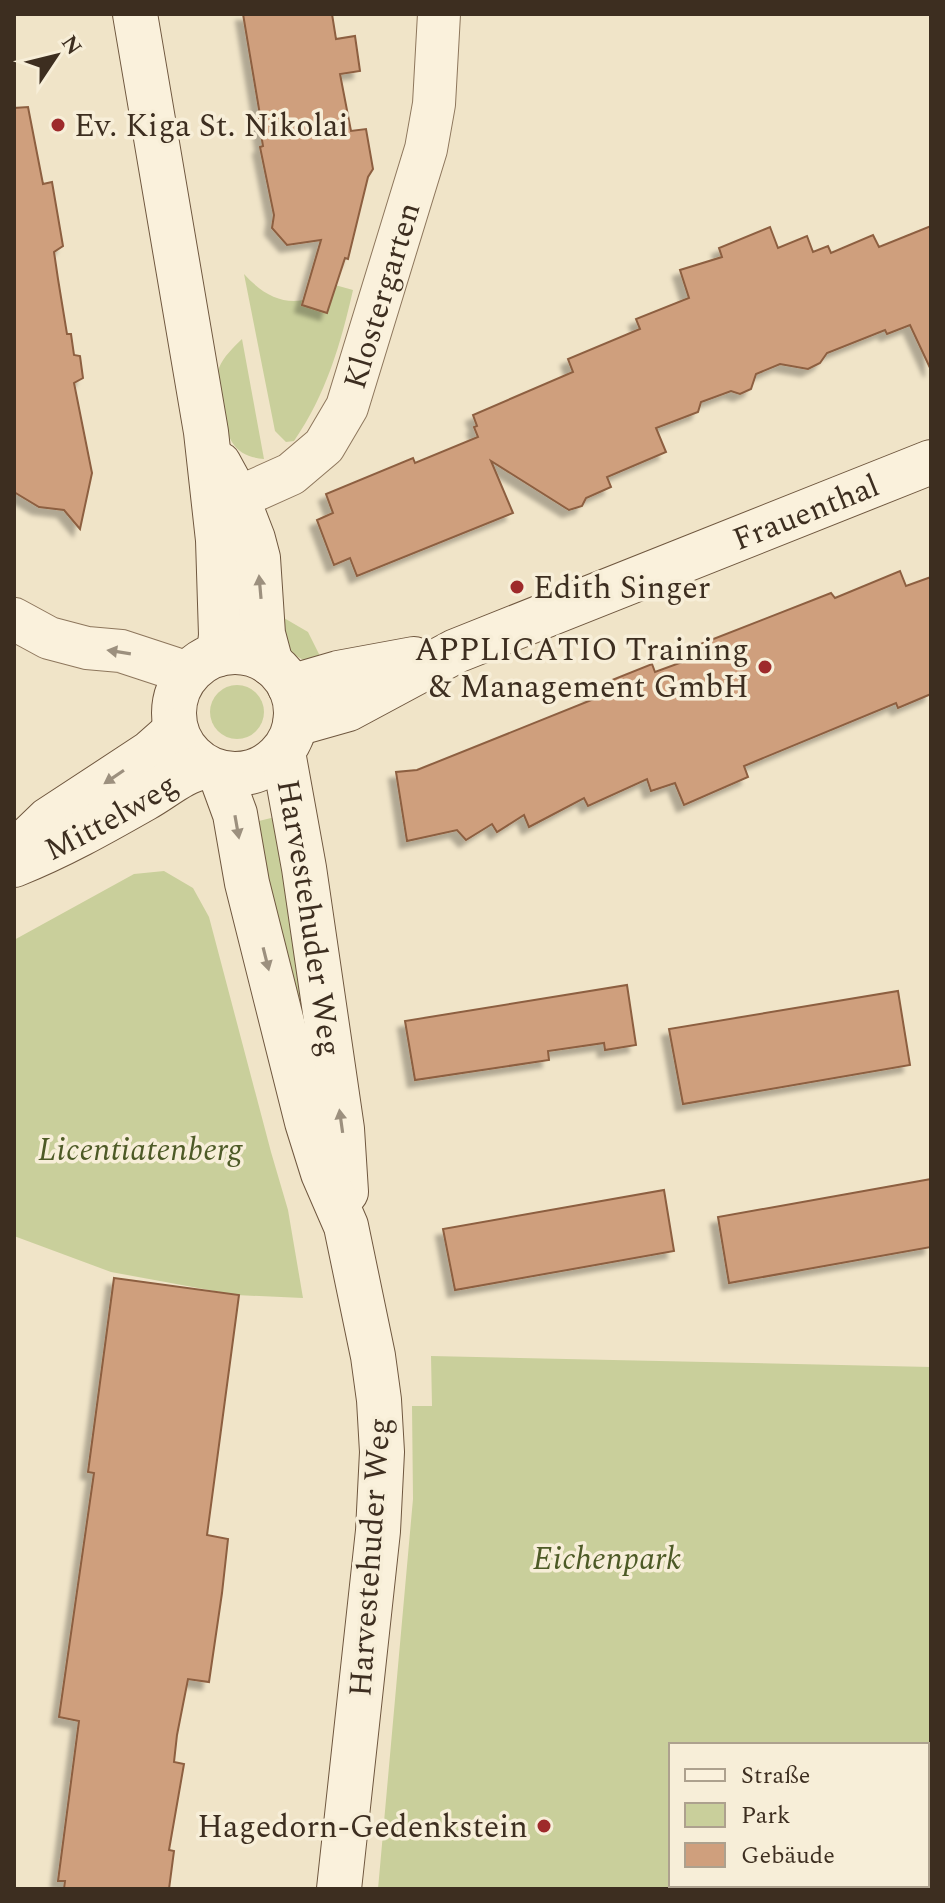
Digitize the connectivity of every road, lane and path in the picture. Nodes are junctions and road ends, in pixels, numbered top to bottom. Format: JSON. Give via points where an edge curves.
{"nodes":[{"id":1,"x":135,"y":14,"type":"edge"},
{"id":2,"x":439,"y":14,"type":"edge"},
{"id":3,"x":931,"y":462,"type":"edge"},
{"id":4,"x":225,"y":498,"type":"junction"},
{"id":5,"x":14,"y":619,"type":"edge"},
{"id":6,"x":204,"y":663,"type":"junction"},
{"id":7,"x":285,"y":707,"type":"junction"},
{"id":8,"x":176,"y":730,"type":"junction"},
{"id":9,"x":212,"y":770,"type":"junction"},
{"id":10,"x":14,"y":852,"type":"edge"},
{"id":11,"x":14,"y":865,"type":"edge"},
{"id":12,"x":346,"y":1226,"type":"junction"},
{"id":13,"x":339,"y":1889,"type":"edge"}],
"edges":[{"from":1,"to":4,"type":"street","name":"Harvestehuder Weg","via":[[206,432]]},
{"from":2,"to":4,"type":"street","name":"Klostergarten","via":[[426,149],[347,407],[309,461],[275,483]]},
{"from":3,"to":7,"type":"street","name":"Frauenthal","via":[[456,651],[348,709]]},
{"from":4,"to":6,"type":"street","name":"Harvestehuder Weg","via":[[219,579]]},
{"from":7,"to":4,"type":"street","name":"Harvestehuder Weg","one_way":true,"via":[[263,634],[258,558]]},
{"from":6,"to":5,"type":"street","one_way":true,"via":[[87,648],[49,638]]},
{"from":6,"to":7,"type":"street","via":[[246,653]]},
{"from":6,"to":8,"type":"street","name":"Harvestehuder Weg","via":[[181,682],[174,703]]},
{"from":7,"to":9,"type":"street","name":"Harvestehuder Weg","via":[[274,760],[236,775]]},
{"from":12,"to":7,"type":"street","name":"Harvestehuder Weg","one_way":true,"via":[[342,1129]]},
{"from":8,"to":9,"type":"street","name":"Harvestehuder Weg","via":[[186,751]]},
{"from":8,"to":10,"type":"street","name":"Mittelweg","one_way":true,"via":[[48,820]]},
{"from":9,"to":11,"type":"street","name":"Mittelweg","via":[[190,770],[64,845]]},
{"from":9,"to":12,"type":"street","name":"Harvestehuder Weg","one_way":true,"via":[[235,814],[247,883],[307,1122]]},
{"from":12,"to":13,"type":"street","name":"Harvestehuder Weg","via":[[373,1356],[382,1452]]}]}
